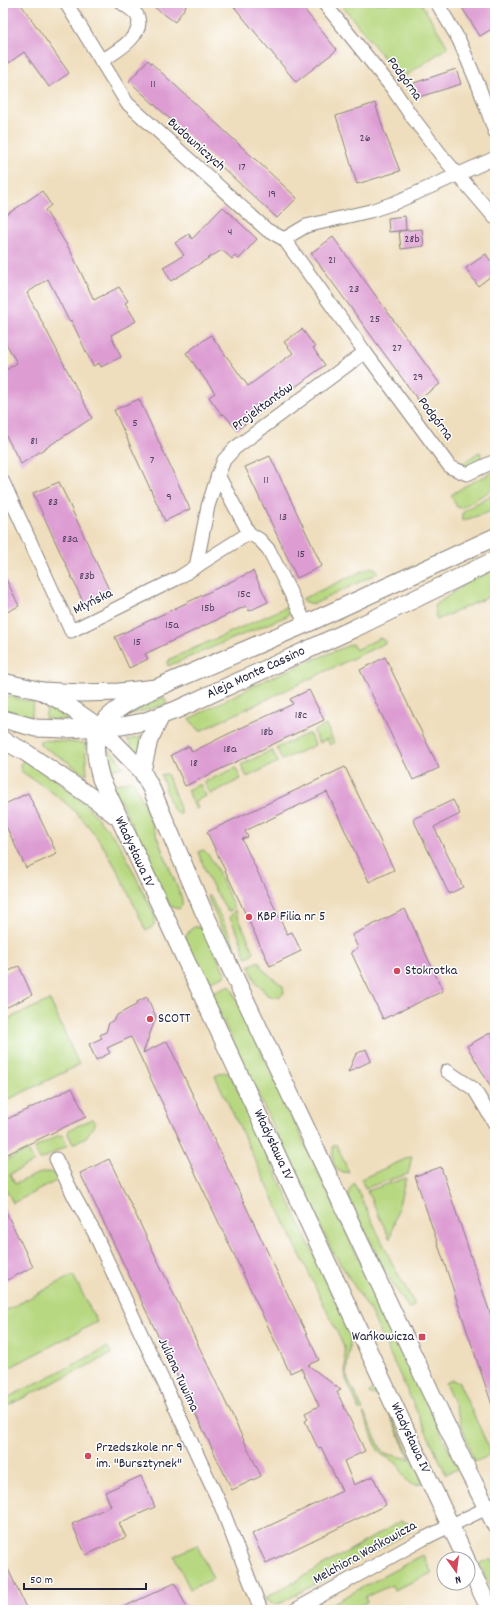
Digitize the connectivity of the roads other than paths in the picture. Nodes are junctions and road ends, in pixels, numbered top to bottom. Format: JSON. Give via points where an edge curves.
{"nodes":[{"id":1,"x":66,"y":3,"type":"edge"},
{"id":2,"x":122,"y":3,"type":"edge"},
{"id":3,"x":324,"y":3,"type":"edge"},
{"id":4,"x":437,"y":3,"type":"edge"},
{"id":5,"x":101,"y":61,"type":"junction"},
{"id":6,"x":495,"y":132,"type":"edge"},
{"id":7,"x":495,"y":158,"type":"edge"},
{"id":8,"x":458,"y":175,"type":"junction"},
{"id":9,"x":495,"y":218,"type":"edge"},
{"id":10,"x":284,"y":239,"type":"junction"},
{"id":11,"x":365,"y":352,"type":"junction"},
{"id":12,"x":495,"y":461,"type":"edge"},
{"id":13,"x":218,"y":475,"type":"junction"},
{"id":14,"x":3,"y":482,"type":"edge"},
{"id":15,"x":250,"y":533,"type":"junction"},
{"id":16,"x":495,"y":536,"type":"edge"},
{"id":17,"x":495,"y":560,"type":"edge"},
{"id":18,"x":196,"y":567,"type":"junction"},
{"id":19,"x":306,"y":624,"type":"junction"},
{"id":20,"x":3,"y":682,"type":"edge"},
{"id":21,"x":156,"y":688,"type":"junction"},
{"id":22,"x":42,"y":691,"type":"junction"},
{"id":23,"x":161,"y":716,"type":"junction"},
{"id":24,"x":3,"y":719,"type":"edge"},
{"id":25,"x":100,"y":728,"type":"junction"},
{"id":26,"x":3,"y":740,"type":"edge"},
{"id":27,"x":142,"y":772,"type":"junction"},
{"id":28,"x":119,"y":820,"type":"junction"},
{"id":29,"x":447,"y":1071,"type":"dead end"},
{"id":30,"x":495,"y":1124,"type":"edge"},
{"id":31,"x":56,"y":1158,"type":"dead end"},
{"id":32,"x":491,"y":1506,"type":"edge"},
{"id":33,"x":451,"y":1524,"type":"junction"},
{"id":34,"x":495,"y":1524,"type":"edge"},
{"id":35,"x":463,"y":1551,"type":"edge"},
{"id":36,"x":476,"y":1581,"type":"edge"},
{"id":37,"x":261,"y":1610,"type":"edge"},
{"id":38,"x":295,"y":1610,"type":"edge"},
{"id":39,"x":490,"y":1610,"type":"edge"}],
"edges":[{"from":1,"to":5,"type":"street","name":"Budowniczych"},
{"from":2,"to":5,"type":"street","via":[[138,17],[137,29],[133,38]]},
{"from":3,"to":8,"type":"street","name":"Podgórna"},
{"from":4,"to":6,"type":"street","via":[[459,40]]},
{"from":5,"to":10,"type":"street","name":"Budowniczych","via":[[127,104],[267,230]]},
{"from":7,"to":8,"type":"street"},
{"from":8,"to":9,"type":"street","name":"Podgórna"},
{"from":8,"to":10,"type":"street","via":[[394,203],[306,226]]},
{"from":10,"to":11,"type":"street"},
{"from":11,"to":12,"type":"street","name":"Podgórna","via":[[450,467],[467,474]]},
{"from":11,"to":13,"type":"street","name":"Projektantów","via":[[234,448],[224,460]]},
{"from":13,"to":15,"type":"street"},
{"from":13,"to":18,"type":"street","name":"Projektantów","via":[[208,506]]},
{"from":14,"to":18,"type":"street","name":"Młyńska","via":[[71,631]]},
{"from":15,"to":18,"type":"street","name":"Młyńska"},
{"from":15,"to":19,"type":"street","via":[[269,550]]},
{"from":16,"to":19,"type":"street","name":"Aleja Monte Cassino"},
{"from":17,"to":23,"type":"street","name":"Aleja Monte Cassino","via":[[353,629]]},
{"from":19,"to":21,"type":"street","name":"Aleja Monte Cassino"},
{"from":20,"to":22,"type":"street","name":"Aleja Monte Cassino"},
{"from":21,"to":22,"type":"street","name":"Aleja Monte Cassino","via":[[119,692]]},
{"from":21,"to":25,"type":"street","via":[[123,706]]},
{"from":22,"to":25,"type":"street"},
{"from":23,"to":25,"type":"street","name":"Aleja Monte Cassino","via":[[143,722]]},
{"from":23,"to":27,"type":"street","via":[[149,740]]},
{"from":24,"to":25,"type":"street","name":"Aleja Monte Cassino","via":[[36,728]]},
{"from":25,"to":27,"type":"street"},
{"from":25,"to":28,"type":"street","name":"Władysława IV","via":[[96,760],[101,779]]},
{"from":26,"to":28,"type":"street","via":[[97,801]]},
{"from":27,"to":32,"type":"street","via":[[271,1056]]},
{"from":28,"to":33,"type":"street","name":"Władysława IV"},
{"from":29,"to":30,"type":"street","via":[[474,1089]]},
{"from":31,"to":37,"type":"street","name":"Juliana Tuwima","via":[[94,1232],[221,1506]]},
{"from":32,"to":33,"type":"street","name":"Melchiora Wańkowicza"},
{"from":32,"to":34,"type":"street"},
{"from":33,"to":35,"type":"street","name":"Władysława IV"},
{"from":33,"to":38,"type":"street","name":"Melchiora Wańkowicza"},
{"from":36,"to":39,"type":"street"}]}
